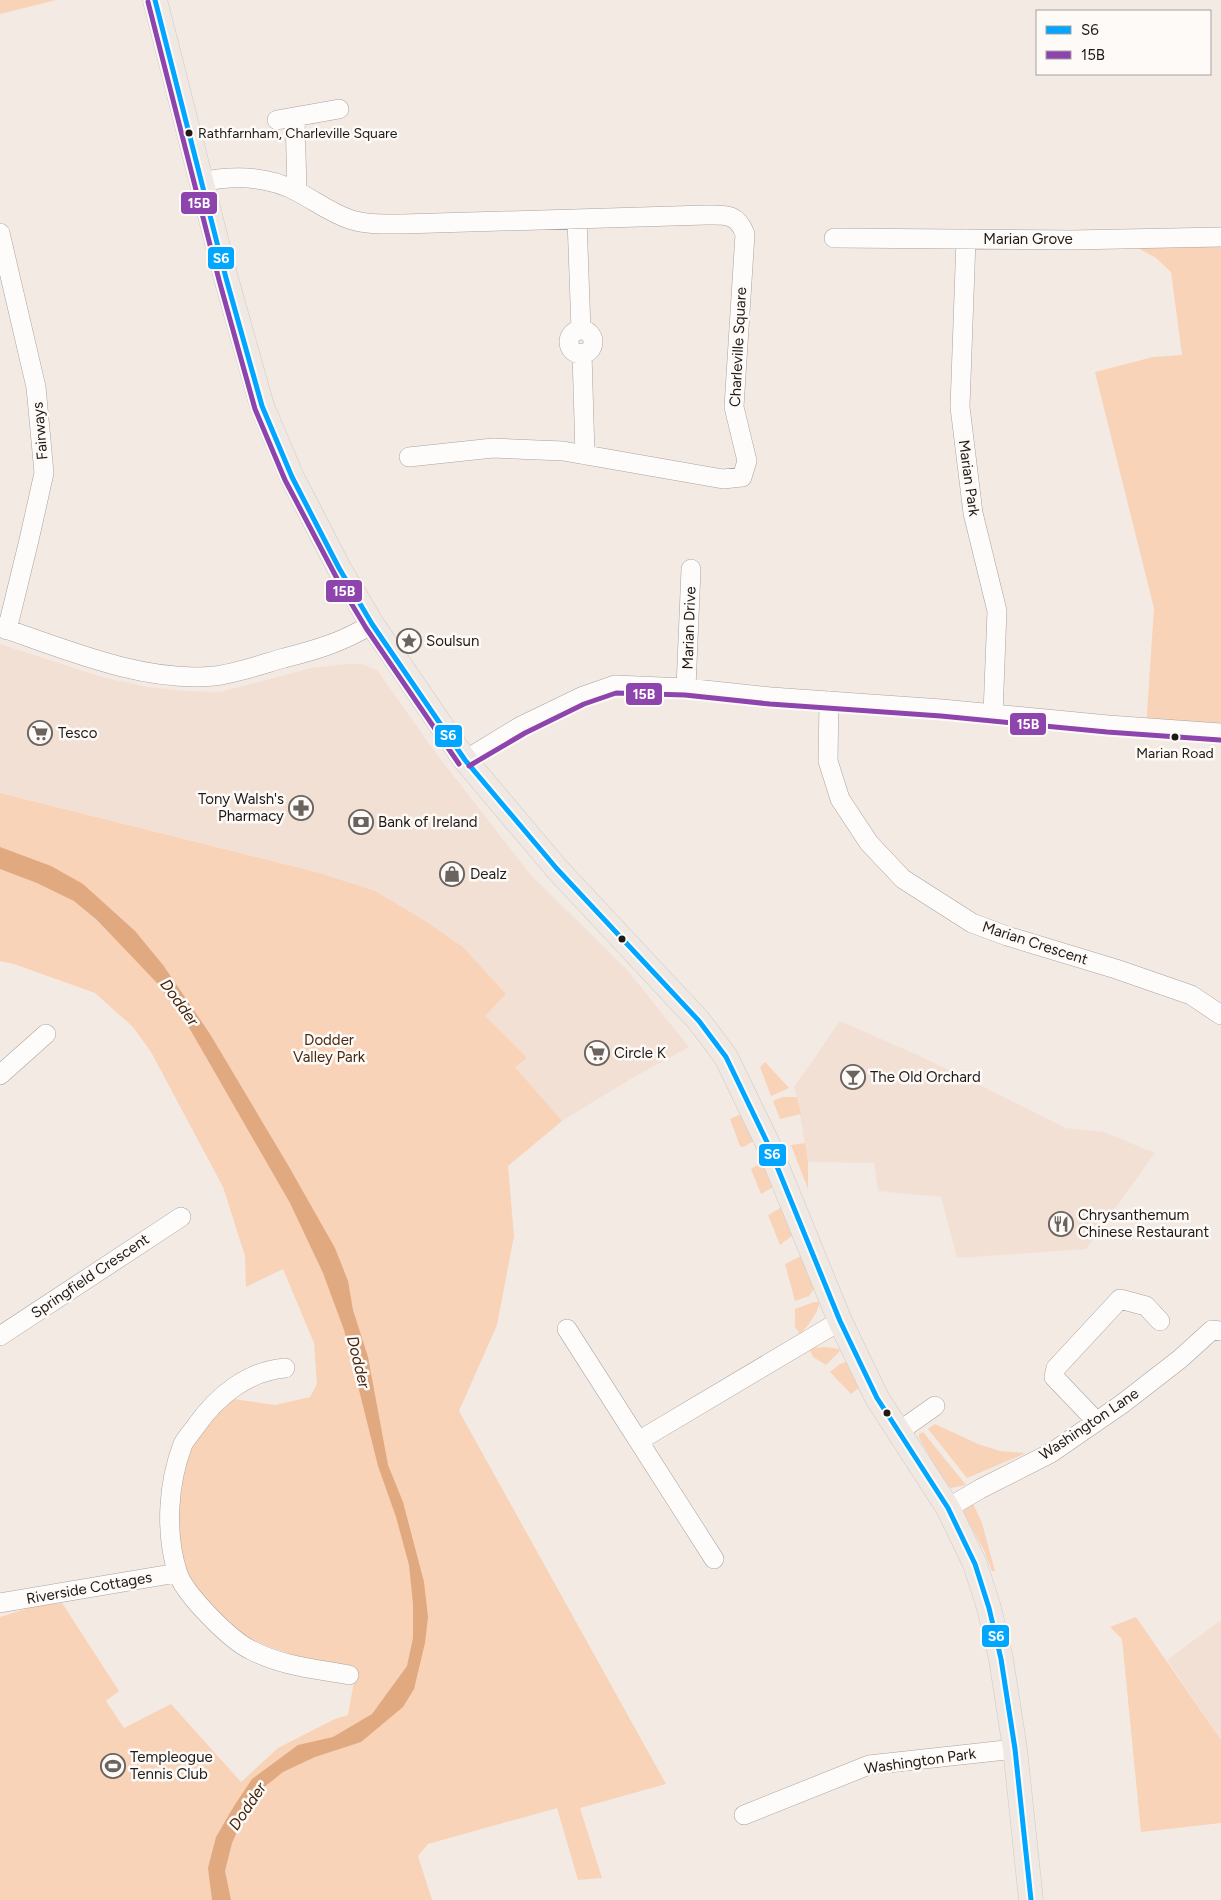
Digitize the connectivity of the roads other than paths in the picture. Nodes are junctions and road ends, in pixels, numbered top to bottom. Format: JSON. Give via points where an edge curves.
{"nodes":[{"id":1,"x":155,"y":0,"type":"edge"},
{"id":2,"x":339,"y":109,"type":"dead end"},
{"id":3,"x":201,"y":184,"type":"junction"},
{"id":4,"x":297,"y":191,"type":"junction"},
{"id":5,"x":577,"y":219,"type":"junction"},
{"id":6,"x":0,"y":233,"type":"edge"},
{"id":7,"x":1221,"y":237,"type":"edge"},
{"id":8,"x":834,"y":238,"type":"dead end"},
{"id":9,"x":966,"y":239,"type":"junction"},
{"id":10,"x":586,"y":455,"type":"junction"},
{"id":11,"x":409,"y":457,"type":"dead end"},
{"id":12,"x":691,"y":569,"type":"dead end"},
{"id":13,"x":372,"y":624,"type":"junction"},
{"id":14,"x":3,"y":628,"type":"edge"},
{"id":15,"x":686,"y":688,"type":"junction"},
{"id":16,"x":830,"y":701,"type":"junction"},
{"id":17,"x":993,"y":714,"type":"junction"},
{"id":18,"x":1221,"y":733,"type":"edge"},
{"id":19,"x":465,"y":760,"type":"junction"},
{"id":20,"x":1221,"y":1015,"type":"edge"},
{"id":21,"x":46,"y":1034,"type":"dead end"},
{"id":22,"x":0,"y":1075,"type":"edge"},
{"id":23,"x":181,"y":1217,"type":"dead end"},
{"id":24,"x":840,"y":1321,"type":"junction"},
{"id":25,"x":1160,"y":1321,"type":"dead end"},
{"id":26,"x":567,"y":1329,"type":"dead end"},
{"id":27,"x":1217,"y":1330,"type":"edge"},
{"id":28,"x":1,"y":1333,"type":"edge"},
{"id":29,"x":285,"y":1368,"type":"dead end"},
{"id":30,"x":935,"y":1406,"type":"dead end"},
{"id":31,"x":1096,"y":1421,"type":"junction"},
{"id":32,"x":898,"y":1432,"type":"junction"},
{"id":33,"x":640,"y":1440,"type":"junction"},
{"id":34,"x":948,"y":1508,"type":"junction"},
{"id":35,"x":714,"y":1559,"type":"dead end"},
{"id":36,"x":177,"y":1573,"type":"junction"},
{"id":37,"x":0,"y":1603,"type":"edge"},
{"id":38,"x":350,"y":1675,"type":"dead end"},
{"id":39,"x":1015,"y":1749,"type":"junction"},
{"id":40,"x":744,"y":1815,"type":"dead end"},
{"id":41,"x":1031,"y":1900,"type":"edge"}],
"edges":[{"from":1,"to":3,"type":"main road"},
{"from":2,"to":4,"type":"street","via":[[286,119]]},
{"from":3,"to":4,"type":"street","name":"Charleville Square","via":[[266,183]]},
{"from":3,"to":13,"type":"main road","via":[[262,406],[292,477]]},
{"from":4,"to":5,"type":"street","name":"Charleville Square","via":[[335,214],[368,224]]},
{"from":5,"to":10,"type":"street","via":[[581,330],[588,332],[592,341],[591,348],[582,353]]},
{"from":5,"to":10,"type":"street","name":"Charleville Square","via":[[730,216],[741,224],[744,234],[734,407],[747,461],[742,477],[723,479]]},
{"from":6,"to":14,"type":"street","name":"Fairways","via":[[36,387],[44,473],[29,540]]},
{"from":7,"to":9,"type":"street","name":"Marian Grove"},
{"from":8,"to":9,"type":"street","name":"Marian Grove"},
{"from":9,"to":17,"type":"street","name":"Marian Park","via":[[960,407],[973,513],[997,611]]},
{"from":10,"to":11,"type":"street","name":"Charleville Square","via":[[493,448]]},
{"from":12,"to":15,"type":"street","name":"Marian Drive"},
{"from":13,"to":14,"type":"street","name":"Fairways","via":[[352,637],[316,650],[214,676],[168,676],[128,669]]},
{"from":13,"to":19,"type":"main road"},
{"from":15,"to":16,"type":"street"},
{"from":15,"to":19,"type":"street","via":[[614,685],[521,726]]},
{"from":16,"to":17,"type":"street"},
{"from":16,"to":20,"type":"street","name":"Marian Crescent","via":[[828,761],[840,799],[869,843],[903,879],[972,923],[1191,995]]},
{"from":17,"to":18,"type":"street"},
{"from":19,"to":24,"type":"main road","via":[[557,869],[699,1022],[726,1057],[767,1142]]},
{"from":21,"to":22,"type":"street"},
{"from":23,"to":28,"type":"street","name":"Springfield Crescent"},
{"from":24,"to":32,"type":"main road","via":[[877,1398]]},
{"from":24,"to":33,"type":"street"},
{"from":25,"to":31,"type":"street","via":[[1146,1306],[1120,1299],[1056,1368],[1054,1377]]},
{"from":26,"to":33,"type":"street"},
{"from":27,"to":31,"type":"street","name":"Washington Lane"},
{"from":29,"to":36,"type":"street","via":[[268,1369],[227,1392],[208,1409],[184,1443],[172,1482],[169,1530]]},
{"from":30,"to":32,"type":"street"},
{"from":31,"to":34,"type":"street","name":"Washington Lane","via":[[1050,1453]]},
{"from":32,"to":34,"type":"main road"},
{"from":33,"to":35,"type":"street"},
{"from":34,"to":39,"type":"main road","via":[[975,1564],[989,1608],[1001,1659]]},
{"from":36,"to":37,"type":"street","name":"Riverside Cottages"},
{"from":36,"to":38,"type":"street","via":[[197,1603],[249,1650],[284,1664]]},
{"from":39,"to":40,"type":"street","name":"Washington Park","via":[[869,1765]]},
{"from":39,"to":41,"type":"main road"}]}
